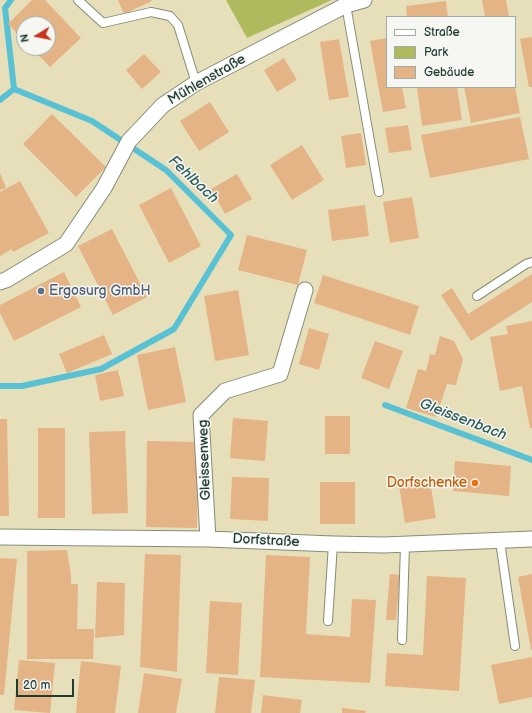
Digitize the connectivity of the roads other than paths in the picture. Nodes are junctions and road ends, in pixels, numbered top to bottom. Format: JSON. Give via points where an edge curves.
{"nodes":[{"id":1,"x":78,"y":0,"type":"edge"},
{"id":2,"x":364,"y":0,"type":"edge"},
{"id":3,"x":346,"y":5,"type":"junction"},
{"id":4,"x":196,"y":83,"type":"junction"},
{"id":5,"x":379,"y":192,"type":"dead end"},
{"id":6,"x":532,"y":262,"type":"edge"},
{"id":7,"x":0,"y":282,"type":"edge"},
{"id":8,"x":305,"y":290,"type":"dead end"},
{"id":9,"x":477,"y":296,"type":"dead end"},
{"id":10,"x":0,"y":537,"type":"edge"},
{"id":11,"x":532,"y":538,"type":"edge"},
{"id":12,"x":208,"y":539,"type":"junction"},
{"id":13,"x":500,"y":540,"type":"junction"},
{"id":14,"x":332,"y":544,"type":"junction"},
{"id":15,"x":405,"y":545,"type":"junction"},
{"id":16,"x":328,"y":621,"type":"dead end"},
{"id":17,"x":402,"y":640,"type":"dead end"},
{"id":18,"x":515,"y":646,"type":"dead end"}],
"edges":[{"from":1,"to":4,"type":"lane","via":[[103,23],[151,12],[170,16],[178,25]]},
{"from":2,"to":3,"type":"street","name":"Mühlenstraße"},
{"from":3,"to":4,"type":"street","name":"Mühlenstraße"},
{"from":3,"to":5,"type":"lane"},
{"from":4,"to":7,"type":"street","name":"Mühlenstraße","via":[[163,105],[126,145],[104,188],[66,244]]},
{"from":6,"to":9,"type":"lane"},
{"from":8,"to":12,"type":"street","name":"Gleissenweg","via":[[280,374],[225,390],[201,415]]},
{"from":10,"to":12,"type":"street","name":"Dorfstraße"},
{"from":11,"to":13,"type":"street","name":"Dorfstraße"},
{"from":12,"to":14,"type":"street","name":"Dorfstraße"},
{"from":13,"to":15,"type":"street","name":"Dorfstraße"},
{"from":13,"to":18,"type":"lane"},
{"from":14,"to":15,"type":"street","name":"Dorfstraße"},
{"from":14,"to":16,"type":"lane"},
{"from":15,"to":17,"type":"lane"}]}
